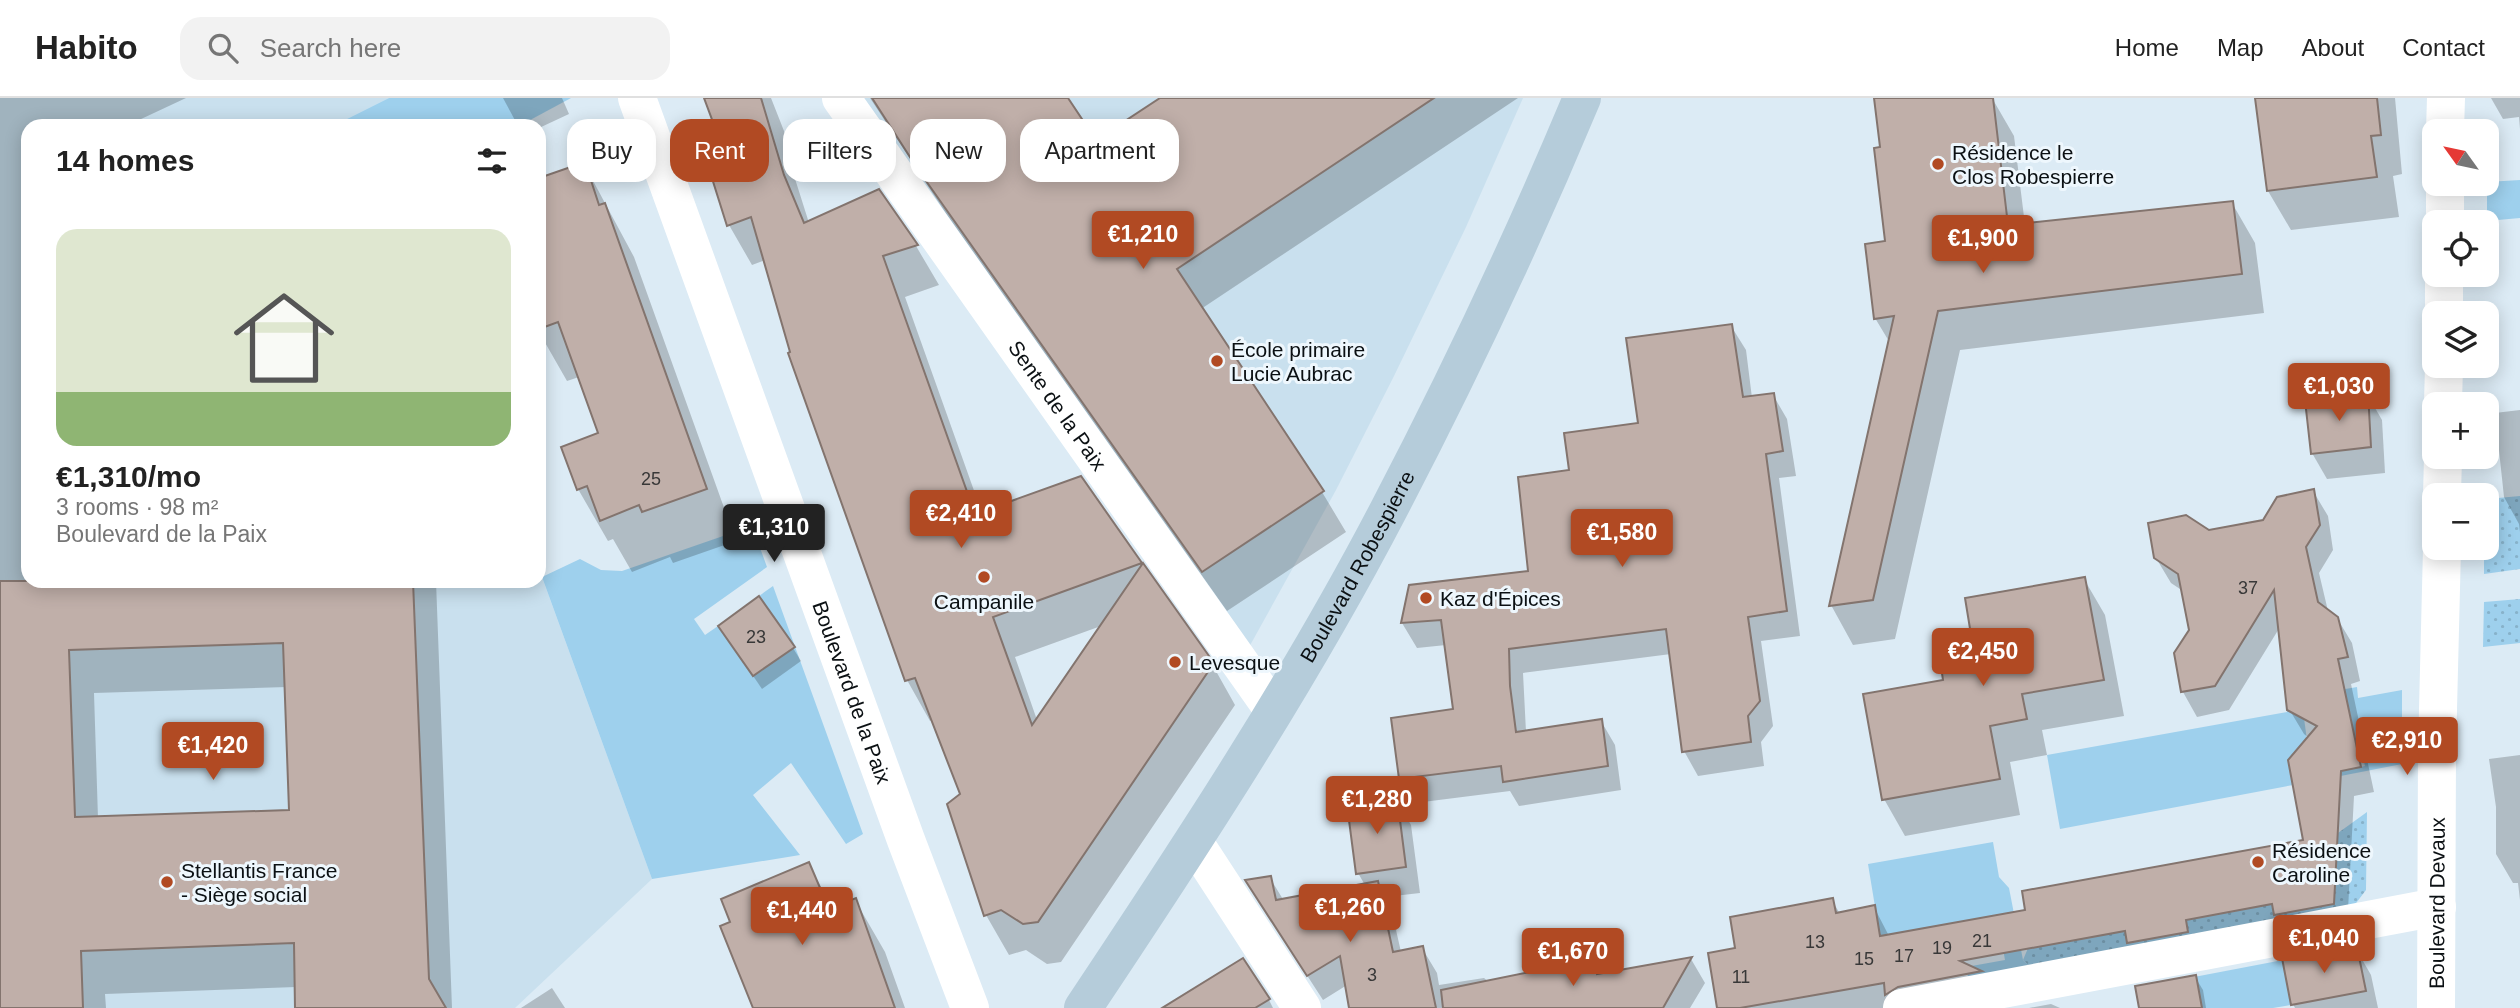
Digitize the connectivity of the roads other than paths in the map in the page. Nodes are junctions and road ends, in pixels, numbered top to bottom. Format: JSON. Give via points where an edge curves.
{"nodes":[{"id":1,"x":636,"y":98,"type":"edge"},
{"id":2,"x":841,"y":98,"type":"edge"},
{"id":3,"x":1582,"y":98,"type":"edge"},
{"id":4,"x":2446,"y":98,"type":"edge"},
{"id":5,"x":2445,"y":119,"type":"edge"},
{"id":6,"x":2442,"y":560,"type":"edge"},
{"id":7,"x":1274,"y":711,"type":"junction"},
{"id":8,"x":1194,"y":842,"type":"junction"},
{"id":9,"x":2437,"y":907,"type":"junction"},
{"id":10,"x":970,"y":1008,"type":"edge"},
{"id":11,"x":1083,"y":1008,"type":"edge"},
{"id":12,"x":1302,"y":1008,"type":"edge"},
{"id":13,"x":1902,"y":1008,"type":"edge"},
{"id":14,"x":2437,"y":1008,"type":"edge"}],
"edges":[{"from":1,"to":10,"type":"street","name":"Boulevard de la Paix"},
{"from":2,"to":7,"type":"street","name":"Sente de la Paix"},
{"from":3,"to":7,"type":"main road","name":"Boulevard Robespierre","via":[[1501,281],[1389,510]]},
{"from":4,"to":5,"type":"street"},
{"from":6,"to":9,"type":"street","name":"Boulevard Devaux"},
{"from":7,"to":8,"type":"main road","name":"Boulevard Robespierre"},
{"from":8,"to":11,"type":"main road","name":"Boulevard Robespierre"},
{"from":8,"to":12,"type":"street"},
{"from":9,"to":13,"type":"street"},
{"from":9,"to":14,"type":"street","name":"Boulevard Devaux"}]}
